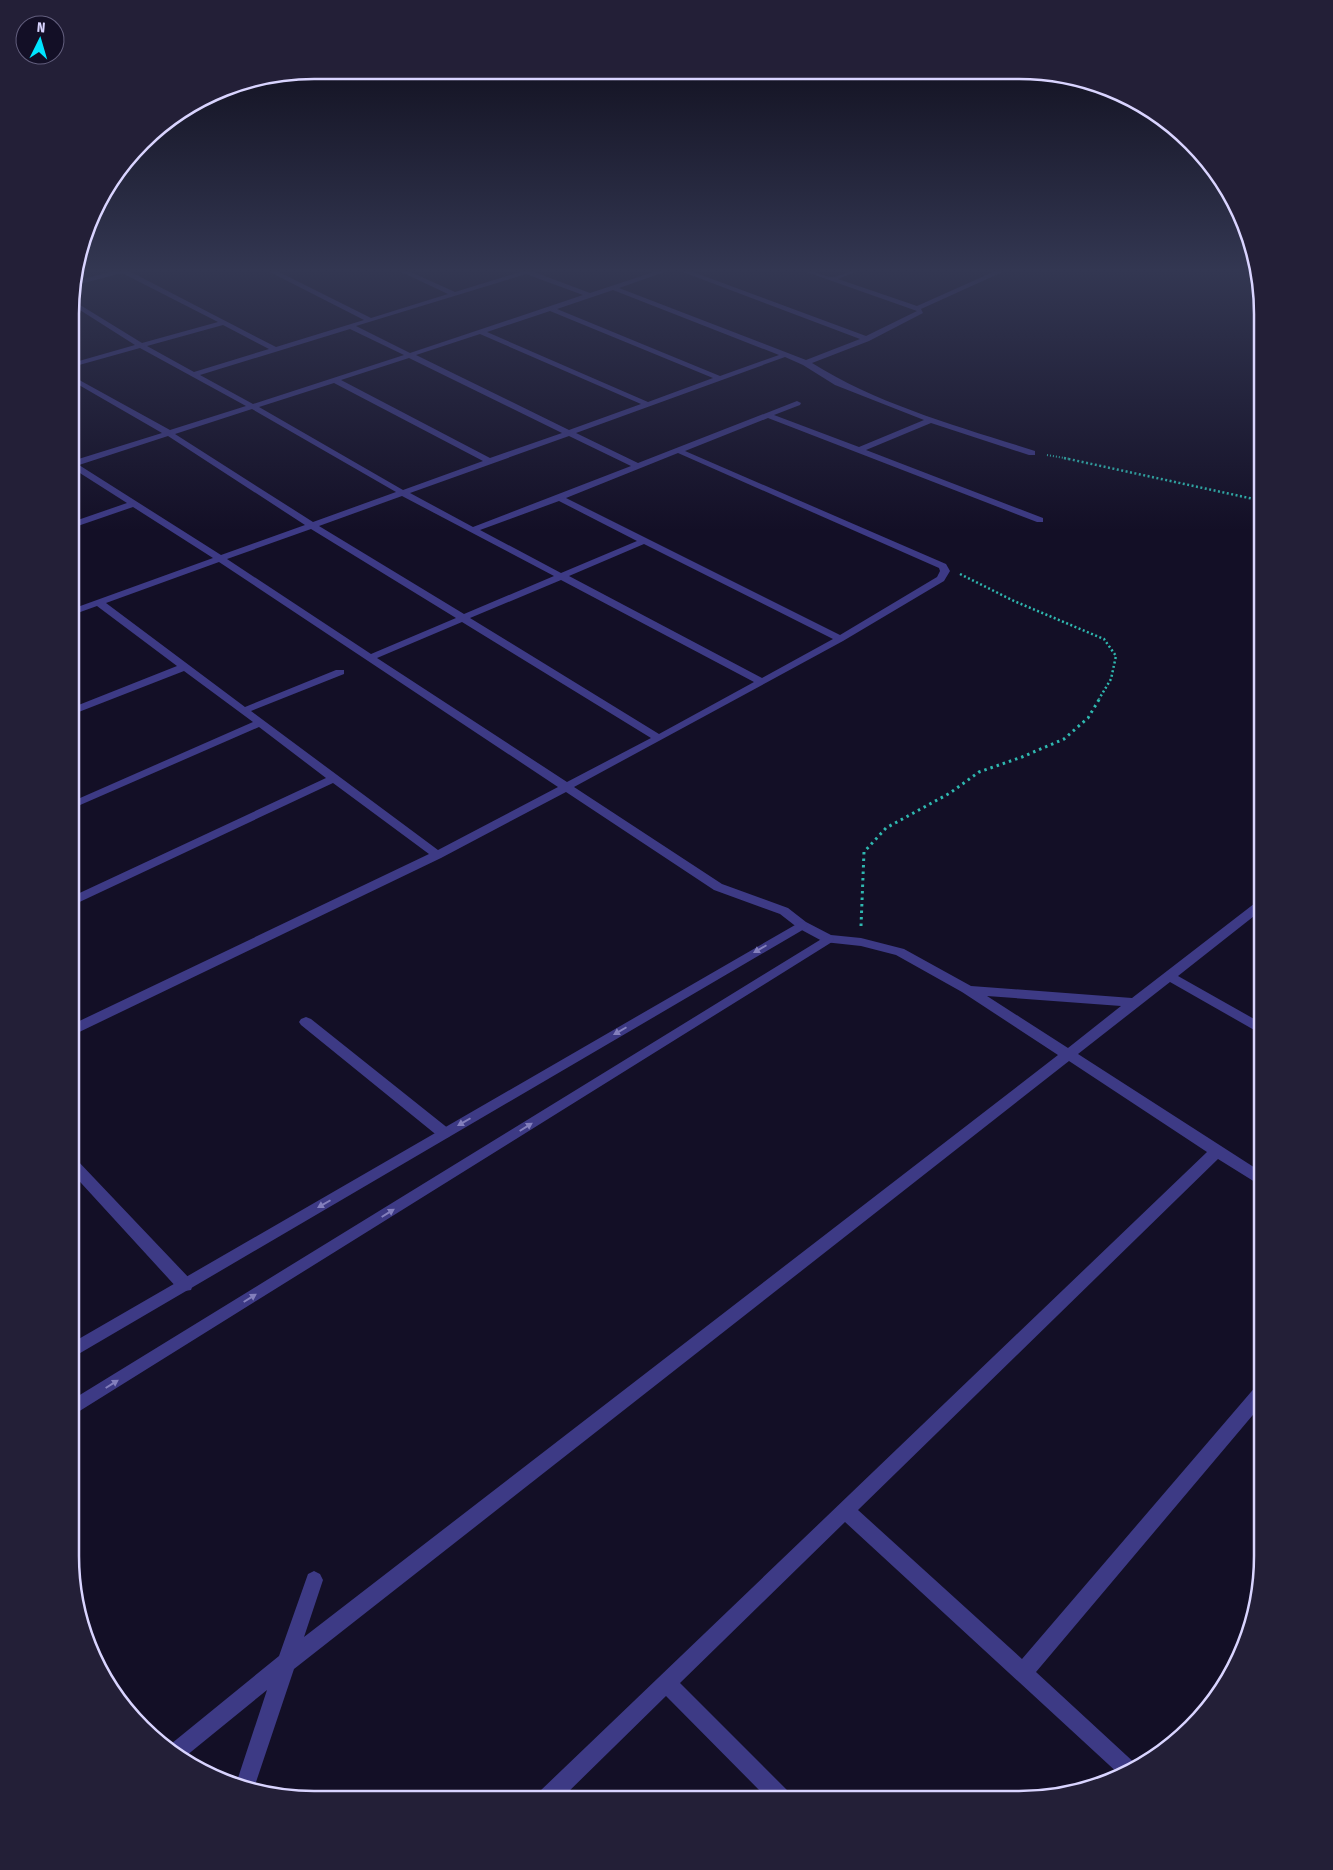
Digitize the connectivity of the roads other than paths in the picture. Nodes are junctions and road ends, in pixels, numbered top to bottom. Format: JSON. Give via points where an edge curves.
{"nodes":[{"id":1,"x":104,"y":356,"type":"edge"},
{"id":2,"x":161,"y":356,"type":"edge"},
{"id":3,"x":256,"y":356,"type":"edge"},
{"id":4,"x":406,"y":356,"type":"edge"},
{"id":5,"x":413,"y":356,"type":"edge"},
{"id":6,"x":537,"y":356,"type":"edge"},
{"id":7,"x":665,"y":356,"type":"edge"},
{"id":8,"x":781,"y":356,"type":"edge"},
{"id":9,"x":788,"y":356,"type":"edge"},
{"id":10,"x":823,"y":356,"type":"edge"},
{"id":11,"x":79,"y":363,"type":"edge"},
{"id":12,"x":806,"y":363,"type":"junction"},
{"id":13,"x":195,"y":374,"type":"junction"},
{"id":14,"x":719,"y":378,"type":"junction"},
{"id":15,"x":335,"y":380,"type":"junction"},
{"id":16,"x":79,"y":382,"type":"edge"},
{"id":17,"x":797,"y":403,"type":"dead end"},
{"id":18,"x":646,"y":404,"type":"junction"},
{"id":19,"x":252,"y":406,"type":"junction"},
{"id":20,"x":768,"y":414,"type":"junction"},
{"id":21,"x":931,"y":420,"type":"junction"},
{"id":22,"x":169,"y":433,"type":"junction"},
{"id":23,"x":567,"y":433,"type":"junction"},
{"id":24,"x":677,"y":450,"type":"junction"},
{"id":25,"x":859,"y":450,"type":"junction"},
{"id":26,"x":1032,"y":453,"type":"road end"},
{"id":27,"x":489,"y":461,"type":"junction"},
{"id":28,"x":79,"y":462,"type":"edge"},
{"id":29,"x":637,"y":466,"type":"junction"},
{"id":30,"x":79,"y":469,"type":"edge"},
{"id":31,"x":401,"y":492,"type":"junction"},
{"id":32,"x":559,"y":498,"type":"junction"},
{"id":33,"x":134,"y":504,"type":"junction"},
{"id":34,"x":1040,"y":520,"type":"dead end"},
{"id":35,"x":79,"y":523,"type":"edge"},
{"id":36,"x":313,"y":526,"type":"junction"},
{"id":37,"x":475,"y":529,"type":"junction"},
{"id":38,"x":644,"y":541,"type":"junction"},
{"id":39,"x":220,"y":559,"type":"junction"},
{"id":40,"x":562,"y":576,"type":"junction"},
{"id":41,"x":98,"y":602,"type":"junction"},
{"id":42,"x":79,"y":609,"type":"edge"},
{"id":43,"x":462,"y":618,"type":"junction"},
{"id":44,"x":840,"y":639,"type":"junction"},
{"id":45,"x":369,"y":658,"type":"junction"},
{"id":46,"x":184,"y":667,"type":"junction"},
{"id":47,"x":340,"y":672,"type":"dead end"},
{"id":48,"x":762,"y":682,"type":"junction"},
{"id":49,"x":79,"y":709,"type":"edge"},
{"id":50,"x":243,"y":711,"type":"junction"},
{"id":51,"x":260,"y":723,"type":"junction"},
{"id":52,"x":659,"y":738,"type":"junction"},
{"id":53,"x":334,"y":778,"type":"junction"},
{"id":54,"x":566,"y":788,"type":"junction"},
{"id":55,"x":79,"y":802,"type":"edge"},
{"id":56,"x":437,"y":855,"type":"junction"},
{"id":57,"x":79,"y":898,"type":"edge"},
{"id":58,"x":1254,"y":914,"type":"edge"},
{"id":59,"x":802,"y":925,"type":"junction"},
{"id":60,"x":828,"y":939,"type":"junction"},
{"id":61,"x":1170,"y":977,"type":"junction"},
{"id":62,"x":967,"y":990,"type":"junction"},
{"id":63,"x":1135,"y":1003,"type":"junction"},
{"id":64,"x":306,"y":1022,"type":"dead end"},
{"id":65,"x":1254,"y":1025,"type":"edge"},
{"id":66,"x":79,"y":1027,"type":"edge"},
{"id":67,"x":1066,"y":1055,"type":"junction"},
{"id":68,"x":444,"y":1133,"type":"junction"},
{"id":69,"x":1216,"y":1152,"type":"junction"},
{"id":70,"x":79,"y":1172,"type":"edge"},
{"id":71,"x":1254,"y":1175,"type":"edge"},
{"id":72,"x":185,"y":1285,"type":"junction"},
{"id":73,"x":79,"y":1347,"type":"edge"},
{"id":74,"x":1254,"y":1399,"type":"edge"},
{"id":75,"x":79,"y":1404,"type":"edge"},
{"id":76,"x":845,"y":1510,"type":"junction"},
{"id":77,"x":314,"y":1580,"type":"dead end"},
{"id":78,"x":287,"y":1662,"type":"junction"},
{"id":79,"x":1022,"y":1672,"type":"junction"},
{"id":80,"x":666,"y":1682,"type":"junction"},
{"id":81,"x":179,"y":1749,"type":"edge"},
{"id":82,"x":1125,"y":1766,"type":"edge"},
{"id":83,"x":247,"y":1781,"type":"edge"},
{"id":84,"x":554,"y":1791,"type":"edge"},
{"id":85,"x":774,"y":1791,"type":"edge"}],
"edges":[{"from":1,"to":11,"type":"street"},
{"from":2,"to":13,"type":"street"},
{"from":3,"to":13,"type":"street"},
{"from":4,"to":15,"type":"street"},
{"from":5,"to":23,"type":"street"},
{"from":6,"to":18,"type":"street"},
{"from":7,"to":14,"type":"street"},
{"from":8,"to":14,"type":"street"},
{"from":9,"to":12,"type":"street"},
{"from":10,"to":12,"type":"street"},
{"from":12,"to":21,"type":"street","via":[[838,384]]},
{"from":13,"to":19,"type":"street"},
{"from":14,"to":18,"type":"street"},
{"from":15,"to":19,"type":"street"},
{"from":15,"to":27,"type":"street"},
{"from":16,"to":22,"type":"street"},
{"from":17,"to":20,"type":"street"},
{"from":18,"to":23,"type":"street"},
{"from":19,"to":22,"type":"street"},
{"from":19,"to":31,"type":"street"},
{"from":20,"to":24,"type":"street"},
{"from":20,"to":25,"type":"street"},
{"from":21,"to":25,"type":"street"},
{"from":21,"to":26,"type":"street"},
{"from":22,"to":28,"type":"street"},
{"from":22,"to":36,"type":"street"},
{"from":23,"to":27,"type":"street"},
{"from":23,"to":29,"type":"street"},
{"from":24,"to":29,"type":"street"},
{"from":24,"to":44,"type":"street","via":[[943,566],[942,580]]},
{"from":25,"to":34,"type":"street"},
{"from":27,"to":31,"type":"street"},
{"from":29,"to":32,"type":"street"},
{"from":30,"to":33,"type":"street"},
{"from":31,"to":36,"type":"street"},
{"from":31,"to":37,"type":"street"},
{"from":32,"to":37,"type":"street"},
{"from":32,"to":38,"type":"street"},
{"from":33,"to":35,"type":"street"},
{"from":33,"to":39,"type":"street"},
{"from":36,"to":39,"type":"street"},
{"from":36,"to":43,"type":"street"},
{"from":37,"to":40,"type":"street"},
{"from":38,"to":40,"type":"street"},
{"from":38,"to":44,"type":"street"},
{"from":39,"to":41,"type":"street"},
{"from":39,"to":45,"type":"street"},
{"from":40,"to":43,"type":"street"},
{"from":40,"to":48,"type":"street"},
{"from":41,"to":42,"type":"street"},
{"from":41,"to":46,"type":"street"},
{"from":43,"to":45,"type":"street"},
{"from":43,"to":52,"type":"street"},
{"from":44,"to":48,"type":"street"},
{"from":45,"to":54,"type":"street"},
{"from":46,"to":49,"type":"street"},
{"from":46,"to":50,"type":"street"},
{"from":47,"to":50,"type":"street"},
{"from":48,"to":52,"type":"street"},
{"from":50,"to":51,"type":"street"},
{"from":51,"to":53,"type":"street"},
{"from":51,"to":55,"type":"street"},
{"from":52,"to":54,"type":"street"},
{"from":53,"to":56,"type":"street"},
{"from":53,"to":57,"type":"street"},
{"from":54,"to":56,"type":"street"},
{"from":54,"to":59,"type":"street","via":[[718,887],[784,911]]},
{"from":56,"to":66,"type":"street"},
{"from":58,"to":61,"type":"street"},
{"from":59,"to":60,"type":"street"},
{"from":59,"to":68,"type":"street","one_way":true},
{"from":60,"to":62,"type":"street","via":[[860,942],[900,952]]},
{"from":75,"to":60,"type":"street","one_way":true},
{"from":61,"to":63,"type":"street"},
{"from":61,"to":65,"type":"street"},
{"from":62,"to":63,"type":"street"},
{"from":62,"to":67,"type":"street"},
{"from":63,"to":67,"type":"street"},
{"from":64,"to":68,"type":"street"},
{"from":67,"to":69,"type":"street"},
{"from":67,"to":78,"type":"street"},
{"from":68,"to":72,"type":"street","one_way":true},
{"from":69,"to":71,"type":"street"},
{"from":69,"to":76,"type":"street"},
{"from":70,"to":72,"type":"street"},
{"from":72,"to":73,"type":"street"},
{"from":74,"to":79,"type":"street"},
{"from":76,"to":79,"type":"street"},
{"from":76,"to":80,"type":"street"},
{"from":77,"to":78,"type":"street"},
{"from":78,"to":81,"type":"street"},
{"from":78,"to":83,"type":"street"},
{"from":79,"to":82,"type":"street"},
{"from":80,"to":84,"type":"street"},
{"from":80,"to":85,"type":"street"}]}
